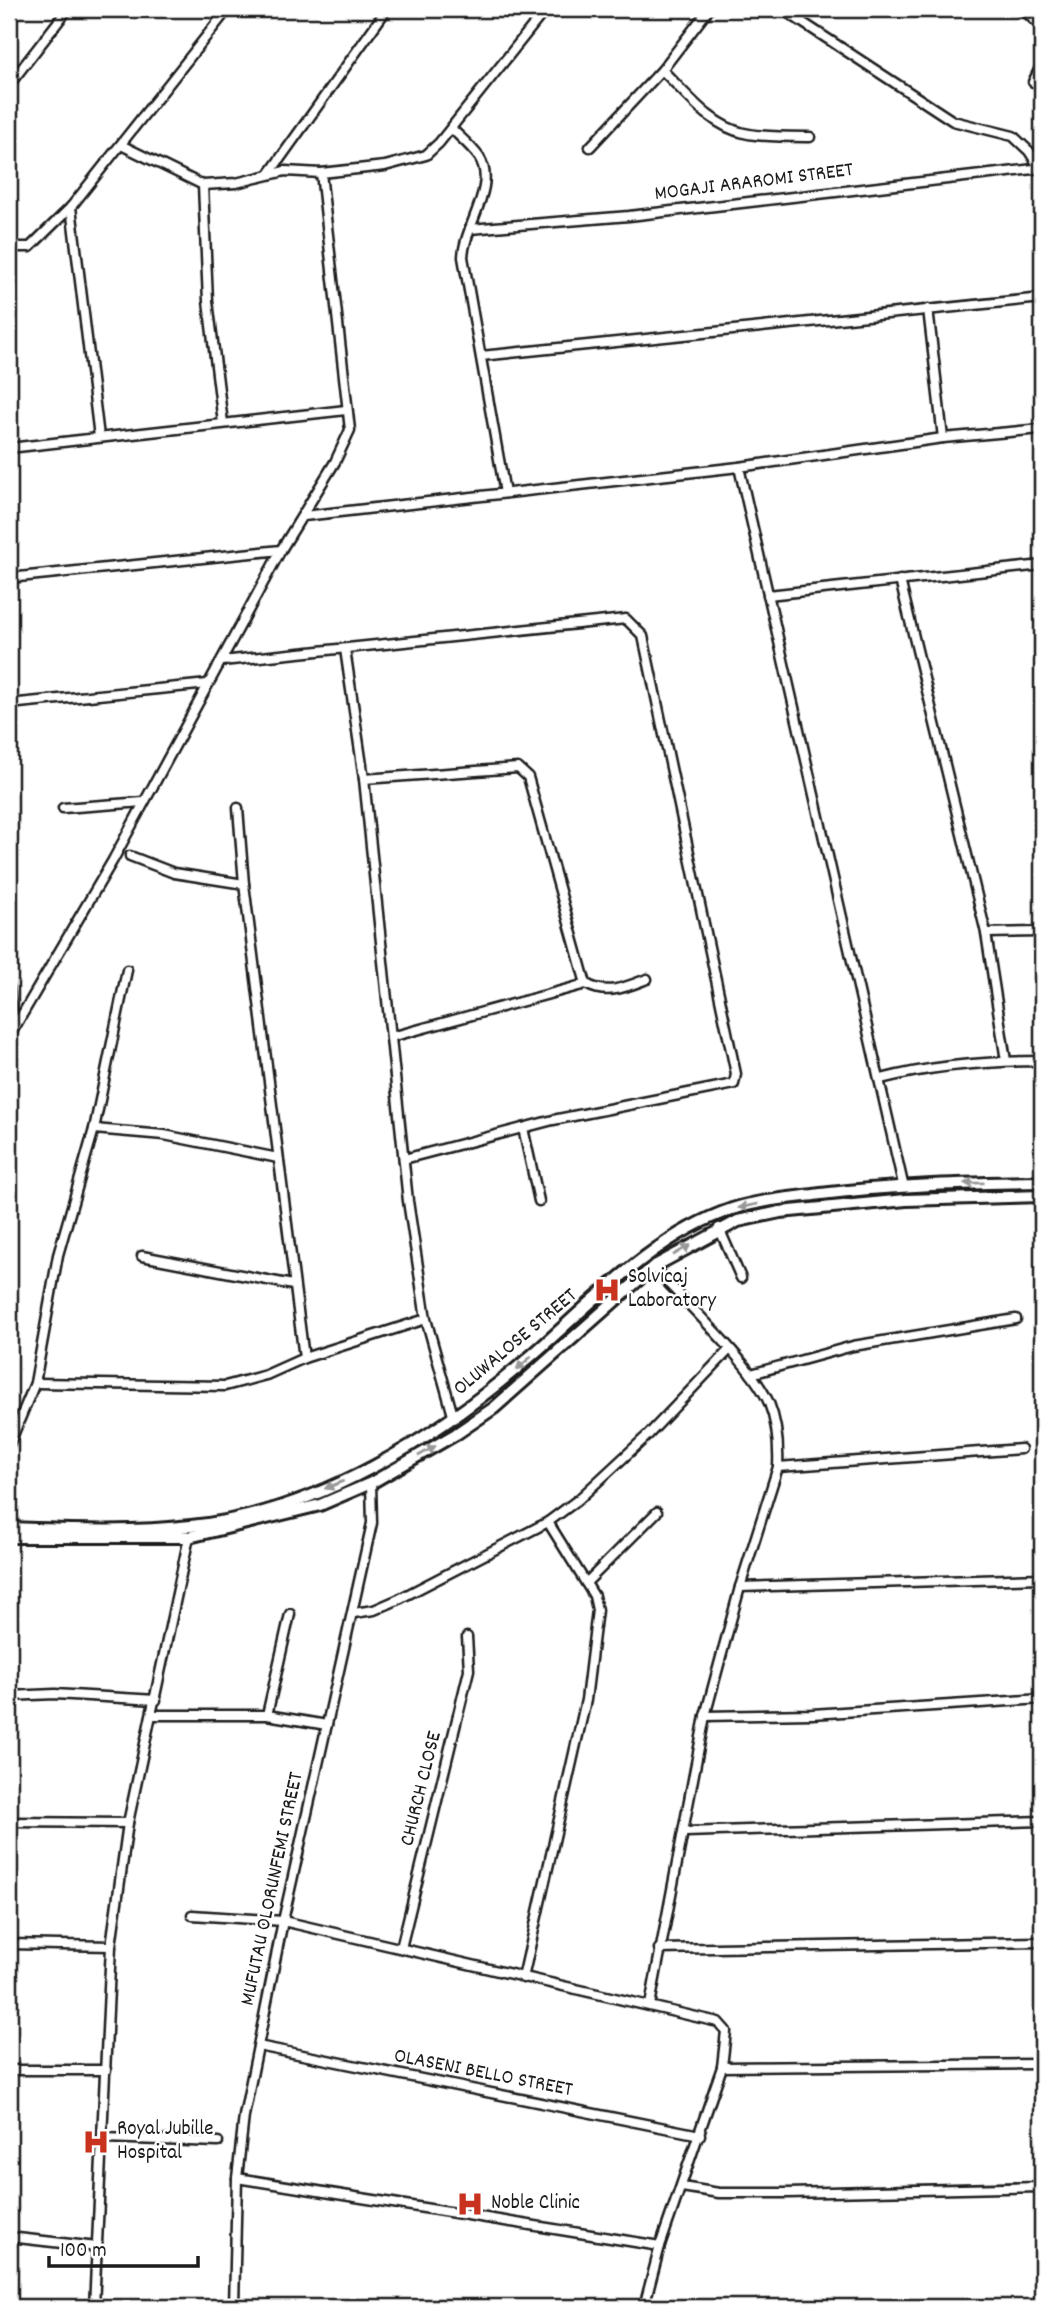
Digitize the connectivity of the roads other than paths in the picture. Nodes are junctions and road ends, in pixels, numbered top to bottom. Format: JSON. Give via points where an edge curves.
{"nodes":[{"id":1,"x":68,"y":9,"type":"edge"},
{"id":2,"x":228,"y":9,"type":"edge"},
{"id":3,"x":387,"y":9,"type":"edge"},
{"id":4,"x":546,"y":9,"type":"edge"},
{"id":5,"x":709,"y":9,"type":"edge"},
{"id":6,"x":782,"y":9,"type":"edge"},
{"id":7,"x":1017,"y":9,"type":"edge"},
{"id":8,"x":1027,"y":13,"type":"junction"},
{"id":9,"x":1042,"y":13,"type":"edge"},
{"id":10,"x":1042,"y":28,"type":"edge"},
{"id":11,"x":1042,"y":64,"type":"edge"},
{"id":12,"x":662,"y":70,"type":"junction"},
{"id":13,"x":1033,"y":82,"type":"dead end"},
{"id":14,"x":9,"y":85,"type":"edge"},
{"id":15,"x":452,"y":129,"type":"junction"},
{"id":16,"x":810,"y":137,"type":"dead end"},
{"id":17,"x":121,"y":145,"type":"junction"},
{"id":18,"x":590,"y":147,"type":"dead end"},
{"id":19,"x":1041,"y":168,"type":"edge"},
{"id":20,"x":321,"y":173,"type":"junction"},
{"id":21,"x":269,"y":174,"type":"junction"},
{"id":22,"x":203,"y":184,"type":"junction"},
{"id":23,"x":71,"y":207,"type":"junction"},
{"id":24,"x":470,"y":229,"type":"junction"},
{"id":25,"x":9,"y":243,"type":"edge"},
{"id":26,"x":1042,"y":298,"type":"edge"},
{"id":27,"x":928,"y":309,"type":"junction"},
{"id":28,"x":481,"y":356,"type":"junction"},
{"id":29,"x":346,"y":410,"type":"junction"},
{"id":30,"x":223,"y":423,"type":"junction"},
{"id":31,"x":1042,"y":429,"type":"edge"},
{"id":32,"x":100,"y":437,"type":"junction"},
{"id":33,"x":943,"y":438,"type":"junction"},
{"id":34,"x":9,"y":449,"type":"edge"},
{"id":35,"x":739,"y":467,"type":"junction"},
{"id":36,"x":505,"y":493,"type":"junction"},
{"id":37,"x":304,"y":516,"type":"junction"},
{"id":38,"x":281,"y":551,"type":"junction"},
{"id":39,"x":1042,"y":565,"type":"edge"},
{"id":40,"x":9,"y":578,"type":"edge"},
{"id":41,"x":900,"y":580,"type":"junction"},
{"id":42,"x":768,"y":595,"type":"junction"},
{"id":43,"x":345,"y":649,"type":"junction"},
{"id":44,"x":222,"y":661,"type":"junction"},
{"id":45,"x":208,"y":684,"type":"junction"},
{"id":46,"x":9,"y":704,"type":"edge"},
{"id":47,"x":364,"y":779,"type":"junction"},
{"id":48,"x":143,"y":802,"type":"junction"},
{"id":49,"x":63,"y":808,"type":"dead end"},
{"id":50,"x":238,"y":808,"type":"dead end"},
{"id":51,"x":130,"y":856,"type":"dead end"},
{"id":52,"x":244,"y":884,"type":"junction"},
{"id":53,"x":1042,"y":932,"type":"edge"},
{"id":54,"x":986,"y":933,"type":"junction"},
{"id":55,"x":127,"y":970,"type":"dead end"},
{"id":56,"x":647,"y":979,"type":"dead end"},
{"id":57,"x":586,"y":984,"type":"junction"},
{"id":58,"x":9,"y":987,"type":"edge"},
{"id":59,"x":14,"y":1027,"type":"junction"},
{"id":60,"x":9,"y":1037,"type":"edge"},
{"id":61,"x":391,"y":1037,"type":"junction"},
{"id":62,"x":1006,"y":1061,"type":"junction"},
{"id":63,"x":1042,"y":1061,"type":"edge"},
{"id":64,"x":881,"y":1079,"type":"junction"},
{"id":65,"x":523,"y":1128,"type":"junction"},
{"id":66,"x":94,"y":1129,"type":"junction"},
{"id":67,"x":278,"y":1158,"type":"junction"},
{"id":68,"x":404,"y":1159,"type":"junction"},
{"id":69,"x":1042,"y":1182,"type":"edge"},
{"id":70,"x":903,"y":1184,"type":"junction"},
{"id":71,"x":1042,"y":1196,"type":"edge"},
{"id":72,"x":539,"y":1201,"type":"dead end"},
{"id":73,"x":719,"y":1228,"type":"junction"},
{"id":74,"x":142,"y":1256,"type":"dead end"},
{"id":75,"x":653,"y":1267,"type":"junction"},
{"id":76,"x":741,"y":1278,"type":"dead end"},
{"id":77,"x":293,"y":1285,"type":"junction"},
{"id":78,"x":426,"y":1319,"type":"junction"},
{"id":79,"x":1016,"y":1319,"type":"dead end"},
{"id":80,"x":729,"y":1350,"type":"junction"},
{"id":81,"x":304,"y":1358,"type":"junction"},
{"id":82,"x":751,"y":1374,"type":"junction"},
{"id":83,"x":35,"y":1383,"type":"junction"},
{"id":84,"x":454,"y":1419,"type":"junction"},
{"id":85,"x":9,"y":1445,"type":"edge"},
{"id":86,"x":1021,"y":1449,"type":"dead end"},
{"id":87,"x":778,"y":1467,"type":"junction"},
{"id":88,"x":371,"y":1483,"type":"junction"},
{"id":89,"x":657,"y":1512,"type":"dead end"},
{"id":90,"x":548,"y":1522,"type":"junction"},
{"id":91,"x":9,"y":1528,"type":"edge"},
{"id":92,"x":9,"y":1537,"type":"edge"},
{"id":93,"x":189,"y":1537,"type":"junction"},
{"id":94,"x":1042,"y":1578,"type":"edge"},
{"id":95,"x":586,"y":1583,"type":"junction"},
{"id":96,"x":740,"y":1587,"type":"junction"},
{"id":97,"x":354,"y":1613,"type":"junction"},
{"id":98,"x":290,"y":1614,"type":"dead end"},
{"id":99,"x":467,"y":1637,"type":"dead end"},
{"id":100,"x":9,"y":1696,"type":"edge"},
{"id":101,"x":1042,"y":1699,"type":"edge"},
{"id":102,"x":156,"y":1700,"type":"junction"},
{"id":103,"x":153,"y":1715,"type":"junction"},
{"id":104,"x":267,"y":1715,"type":"junction"},
{"id":105,"x":705,"y":1716,"type":"junction"},
{"id":106,"x":327,"y":1725,"type":"junction"},
{"id":107,"x":1042,"y":1821,"type":"edge"},
{"id":108,"x":9,"y":1822,"type":"edge"},
{"id":109,"x":128,"y":1823,"type":"junction"},
{"id":110,"x":685,"y":1832,"type":"junction"},
{"id":111,"x":192,"y":1915,"type":"dead end"},
{"id":112,"x":283,"y":1921,"type":"junction"},
{"id":113,"x":1042,"y":1942,"type":"edge"},
{"id":114,"x":9,"y":1944,"type":"edge"},
{"id":115,"x":111,"y":1947,"type":"junction"},
{"id":116,"x":401,"y":1948,"type":"junction"},
{"id":117,"x":659,"y":1949,"type":"junction"},
{"id":118,"x":523,"y":1978,"type":"junction"},
{"id":119,"x":650,"y":2005,"type":"junction"},
{"id":120,"x":258,"y":2046,"type":"junction"},
{"id":121,"x":1042,"y":2064,"type":"edge"},
{"id":122,"x":722,"y":2067,"type":"junction"},
{"id":123,"x":9,"y":2070,"type":"edge"},
{"id":124,"x":106,"y":2070,"type":"junction"},
{"id":125,"x":701,"y":2135,"type":"junction"},
{"id":126,"x":103,"y":2138,"type":"junction"},
{"id":127,"x":218,"y":2142,"type":"dead end"},
{"id":128,"x":237,"y":2178,"type":"junction"},
{"id":129,"x":682,"y":2187,"type":"junction"},
{"id":130,"x":1042,"y":2187,"type":"edge"},
{"id":131,"x":9,"y":2237,"type":"edge"},
{"id":132,"x":660,"y":2246,"type":"junction"},
{"id":133,"x":97,"y":2247,"type":"junction"},
{"id":134,"x":234,"y":2306,"type":"edge"},
{"id":135,"x":94,"y":2307,"type":"edge"},
{"id":136,"x":250,"y":2307,"type":"edge"},
{"id":137,"x":644,"y":2307,"type":"edge"}],
"edges":[{"from":1,"to":14,"type":"street"},
{"from":2,"to":17,"type":"street"},
{"from":3,"to":21,"type":"street"},
{"from":4,"to":15,"type":"street"},
{"from":5,"to":12,"type":"street"},
{"from":6,"to":19,"type":"street","via":[[953,121],[1013,136]]},
{"from":7,"to":8,"type":"street"},
{"from":8,"to":9,"type":"street"},
{"from":8,"to":10,"type":"street"},
{"from":11,"to":13,"type":"street"},
{"from":12,"to":16,"type":"street","via":[[712,118],[728,127],[744,133]]},
{"from":12,"to":18,"type":"street"},
{"from":15,"to":20,"type":"street","via":[[426,155],[385,166]]},
{"from":15,"to":24,"type":"street","via":[[480,158],[486,175]]},
{"from":17,"to":22,"type":"street"},
{"from":17,"to":23,"type":"street"},
{"from":19,"to":24,"type":"street","name":"MOGAJI ARAROMI STREET","via":[[629,216]]},
{"from":20,"to":21,"type":"street"},
{"from":20,"to":29,"type":"street"},
{"from":21,"to":22,"type":"street","via":[[236,183]]},
{"from":22,"to":30,"type":"street","via":[[208,301]]},
{"from":23,"to":25,"type":"street","via":[[30,247]]},
{"from":23,"to":32,"type":"street"},
{"from":24,"to":28,"type":"street","via":[[463,257]]},
{"from":26,"to":27,"type":"street"},
{"from":27,"to":28,"type":"street"},
{"from":27,"to":33,"type":"street"},
{"from":28,"to":36,"type":"street"},
{"from":29,"to":30,"type":"street"},
{"from":29,"to":37,"type":"street","via":[[350,430]]},
{"from":30,"to":32,"type":"street"},
{"from":31,"to":33,"type":"street"},
{"from":32,"to":34,"type":"street"},
{"from":33,"to":35,"type":"street"},
{"from":35,"to":36,"type":"street"},
{"from":35,"to":42,"type":"street"},
{"from":36,"to":37,"type":"street"},
{"from":37,"to":38,"type":"street"},
{"from":38,"to":40,"type":"street"},
{"from":38,"to":44,"type":"street"},
{"from":39,"to":41,"type":"street"},
{"from":41,"to":42,"type":"street"},
{"from":41,"to":54,"type":"street"},
{"from":42,"to":64,"type":"street"},
{"from":43,"to":44,"type":"street"},
{"from":43,"to":47,"type":"street"},
{"from":43,"to":65,"type":"street","via":[[626,619],[643,636],[736,1079],[734,1084]]},
{"from":44,"to":45,"type":"street"},
{"from":45,"to":46,"type":"street"},
{"from":45,"to":48,"type":"street"},
{"from":47,"to":57,"type":"street","via":[[523,770]]},
{"from":47,"to":61,"type":"street"},
{"from":48,"to":49,"type":"street"},
{"from":48,"to":59,"type":"street"},
{"from":50,"to":52,"type":"street"},
{"from":51,"to":52,"type":"street","via":[[174,873]]},
{"from":52,"to":67,"type":"street"},
{"from":53,"to":54,"type":"street"},
{"from":54,"to":62,"type":"street"},
{"from":55,"to":66,"type":"street"},
{"from":56,"to":57,"type":"street","via":[[599,991]]},
{"from":57,"to":61,"type":"street"},
{"from":58,"to":59,"type":"street"},
{"from":59,"to":60,"type":"street"},
{"from":61,"to":68,"type":"street"},
{"from":62,"to":63,"type":"street"},
{"from":62,"to":64,"type":"street","via":[[918,1070]]},
{"from":64,"to":70,"type":"street"},
{"from":65,"to":68,"type":"street"},
{"from":65,"to":72,"type":"street"},
{"from":66,"to":67,"type":"street","via":[[164,1135]]},
{"from":66,"to":83,"type":"street","via":[[58,1255]]},
{"from":67,"to":77,"type":"street"},
{"from":68,"to":78,"type":"street"},
{"from":69,"to":70,"type":"street","name":"OLUWALOSE STREET","one_way":true},
{"from":70,"to":84,"type":"street","name":"OLUWALOSE STREET","one_way":true,"via":[[777,1199],[714,1217],[648,1256]]},
{"from":71,"to":73,"type":"street","name":"OLUWALOSE STREET","via":[[906,1200],[780,1212]]},
{"from":75,"to":73,"type":"street","name":"OLUWALOSE STREET","one_way":true},
{"from":73,"to":76,"type":"street"},
{"from":74,"to":77,"type":"street"},
{"from":75,"to":80,"type":"street"},
{"from":88,"to":75,"type":"street","name":"OLUWALOSE STREET","one_way":true,"via":[[494,1408]]},
{"from":77,"to":81,"type":"street"},
{"from":78,"to":81,"type":"street"},
{"from":78,"to":84,"type":"street"},
{"from":79,"to":82,"type":"street","via":[[853,1346]]},
{"from":80,"to":82,"type":"street"},
{"from":80,"to":90,"type":"street","via":[[648,1435]]},
{"from":81,"to":83,"type":"street","via":[[266,1375],[225,1385]]},
{"from":82,"to":87,"type":"street","via":[[774,1418]]},
{"from":83,"to":85,"type":"street"},
{"from":84,"to":91,"type":"street","name":"OLUWALOSE STREET","one_way":true,"via":[[368,1471],[239,1517],[189,1527]]},
{"from":86,"to":87,"type":"street"},
{"from":87,"to":96,"type":"street"},
{"from":88,"to":93,"type":"street","name":"OLUWALOSE STREET","via":[[320,1505]]},
{"from":88,"to":97,"type":"street","name":"MUFUTAU OLORUNFEMI STREET","via":[[372,1523]]},
{"from":89,"to":95,"type":"street"},
{"from":90,"to":95,"type":"street"},
{"from":90,"to":97,"type":"street","via":[[397,1600]]},
{"from":92,"to":93,"type":"street","name":"OLUWALOSE STREET"},
{"from":93,"to":102,"type":"street"},
{"from":94,"to":96,"type":"street"},
{"from":95,"to":118,"type":"street","via":[[597,1602],[586,1700]]},
{"from":96,"to":105,"type":"street"},
{"from":97,"to":106,"type":"street","name":"MUFUTAU OLORUNFEMI STREET"},
{"from":98,"to":104,"type":"street"},
{"from":99,"to":116,"type":"street","name":"CHURCH CLOSE","via":[[469,1670]]},
{"from":100,"to":102,"type":"street"},
{"from":101,"to":105,"type":"street"},
{"from":102,"to":103,"type":"street"},
{"from":103,"to":104,"type":"street"},
{"from":103,"to":109,"type":"street"},
{"from":104,"to":106,"type":"street"},
{"from":105,"to":110,"type":"street"},
{"from":106,"to":112,"type":"street","name":"MUFUTAU OLORUNFEMI STREET"},
{"from":107,"to":110,"type":"street"},
{"from":108,"to":109,"type":"street"},
{"from":109,"to":115,"type":"street"},
{"from":110,"to":117,"type":"street"},
{"from":111,"to":112,"type":"street"},
{"from":112,"to":116,"type":"street"},
{"from":112,"to":120,"type":"street","name":"MUFUTAU OLORUNFEMI STREET"},
{"from":113,"to":117,"type":"street"},
{"from":114,"to":115,"type":"street"},
{"from":115,"to":124,"type":"street"},
{"from":116,"to":118,"type":"street"},
{"from":117,"to":119,"type":"street"},
{"from":118,"to":119,"type":"street"},
{"from":119,"to":122,"type":"street","via":[[718,2022],[726,2031]]},
{"from":120,"to":125,"type":"street","name":"OLASENI BELLO STREET"},
{"from":120,"to":128,"type":"street","name":"MUFUTAU OLORUNFEMI STREET"},
{"from":121,"to":122,"type":"street"},
{"from":122,"to":125,"type":"street"},
{"from":123,"to":124,"type":"street"},
{"from":124,"to":126,"type":"street"},
{"from":125,"to":129,"type":"street"},
{"from":126,"to":127,"type":"street"},
{"from":126,"to":133,"type":"street"},
{"from":128,"to":132,"type":"street"},
{"from":128,"to":134,"type":"street","name":"MUFUTAU OLORUNFEMI STREET"},
{"from":129,"to":130,"type":"street","via":[[719,2193]]},
{"from":129,"to":132,"type":"street"},
{"from":131,"to":133,"type":"street"},
{"from":132,"to":137,"type":"street"},
{"from":133,"to":135,"type":"street"},
{"from":134,"to":136,"type":"street"}]}
